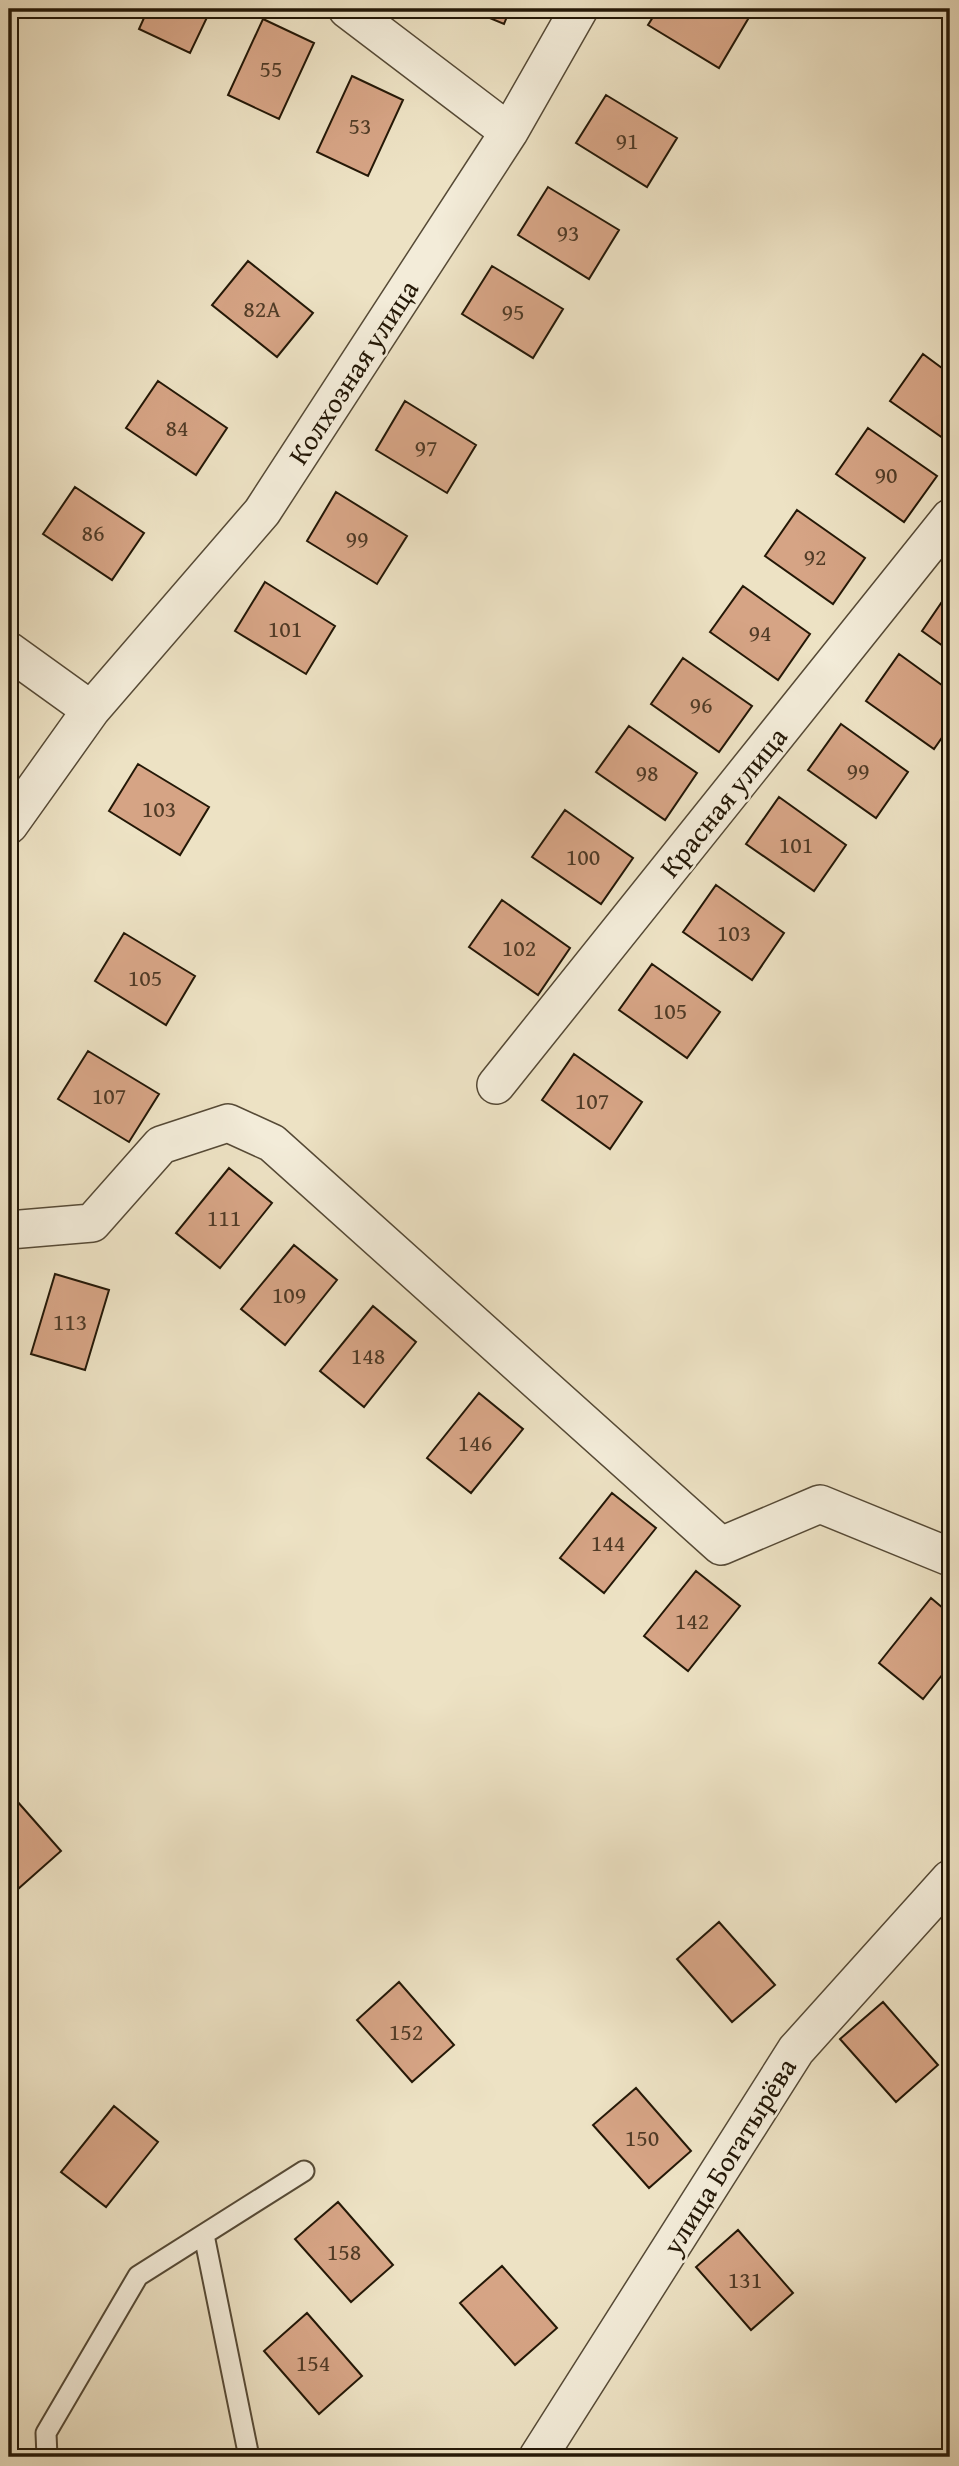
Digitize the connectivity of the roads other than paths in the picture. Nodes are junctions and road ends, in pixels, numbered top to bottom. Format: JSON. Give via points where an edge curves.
{"nodes":[{"id":1,"x":347,"y":9,"type":"edge"},
{"id":2,"x":579,"y":9,"type":"edge"},
{"id":3,"x":509,"y":132,"type":"junction"},
{"id":4,"x":950,"y":518,"type":"edge"},
{"id":5,"x":9,"y":651,"type":"edge"},
{"id":6,"x":91,"y":710,"type":"junction"},
{"id":7,"x":9,"y":825,"type":"edge"},
{"id":8,"x":496,"y":1085,"type":"dead end"},
{"id":9,"x":9,"y":1230,"type":"edge"},
{"id":10,"x":950,"y":1557,"type":"edge"},
{"id":11,"x":950,"y":1879,"type":"edge"},
{"id":12,"x":304,"y":2171,"type":"dead end"},
{"id":13,"x":204,"y":2235,"type":"junction"},
{"id":14,"x":47,"y":2457,"type":"edge"},
{"id":15,"x":249,"y":2457,"type":"edge"},
{"id":16,"x":538,"y":2457,"type":"edge"}],
"edges":[{"from":1,"to":3,"type":"street"},
{"from":2,"to":3,"type":"street","name":"Колхозная улица"},
{"from":3,"to":6,"type":"street","name":"Колхозная улица","via":[[262,512]]},
{"from":4,"to":8,"type":"street","name":"Красная улица"},
{"from":5,"to":6,"type":"street"},
{"from":6,"to":7,"type":"street","name":"Колхозная улица"},
{"from":9,"to":10,"type":"street","via":[[92,1223],[161,1145],[228,1123],[272,1143],[721,1546],[820,1504]]},
{"from":11,"to":16,"type":"street","name":"улица Богатырёва","via":[[796,2049]]},
{"from":12,"to":13,"type":"lane"},
{"from":13,"to":14,"type":"lane","via":[[138,2276],[46,2433]]},
{"from":13,"to":15,"type":"lane"}]}
